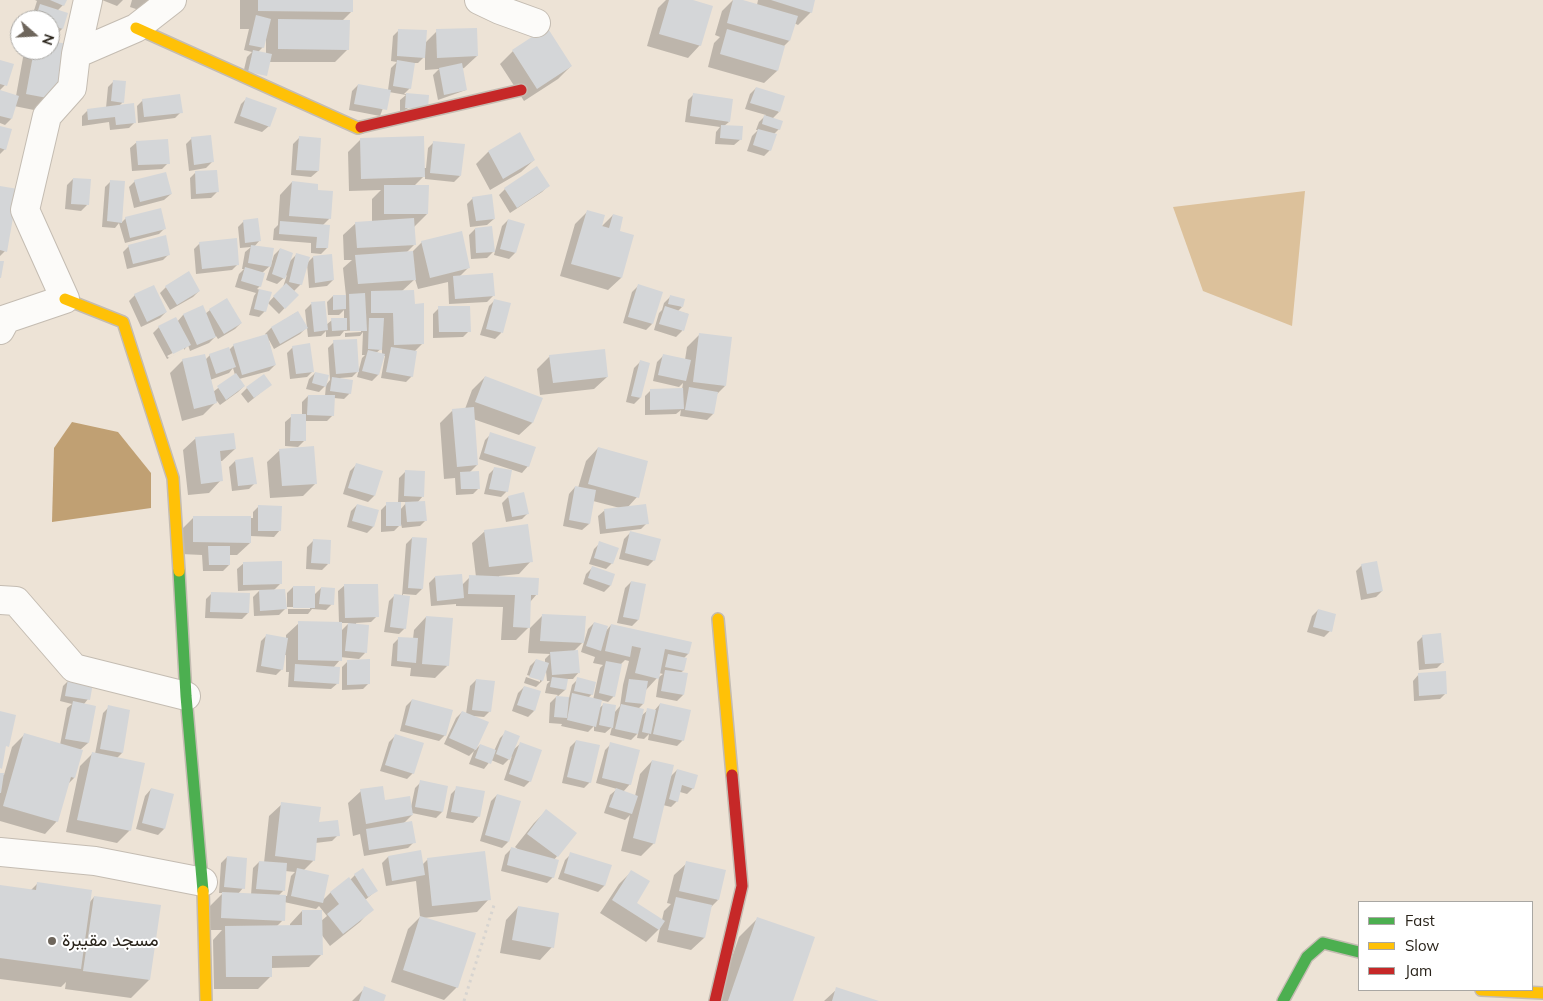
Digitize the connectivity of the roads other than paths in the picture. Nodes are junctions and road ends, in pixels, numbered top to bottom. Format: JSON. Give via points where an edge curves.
{"nodes":[{"id":1,"x":88,"y":0,"type":"edge"},
{"id":2,"x":172,"y":0,"type":"edge"},
{"id":3,"x":479,"y":0,"type":"edge"},
{"id":4,"x":536,"y":23,"type":"dead end"},
{"id":5,"x":136,"y":28,"type":"junction"},
{"id":6,"x":76,"y":54,"type":"junction"},
{"id":7,"x":521,"y":90,"type":"dead end"},
{"id":8,"x":65,"y":299,"type":"junction"},
{"id":9,"x":0,"y":330,"type":"edge"},
{"id":10,"x":0,"y":600,"type":"edge"},
{"id":11,"x":718,"y":620,"type":"dead end"},
{"id":12,"x":186,"y":696,"type":"junction"},
{"id":13,"x":0,"y":852,"type":"edge"},
{"id":14,"x":204,"y":882,"type":"junction"},
{"id":15,"x":1358,"y":952,"type":"edge"},
{"id":16,"x":1502,"y":991,"type":"edge"},
{"id":17,"x":1543,"y":993,"type":"edge"},
{"id":18,"x":206,"y":1001,"type":"edge"},
{"id":19,"x":715,"y":1001,"type":"edge"},
{"id":20,"x":1283,"y":1001,"type":"edge"}],
"edges":[{"from":1,"to":6,"type":"street"},
{"from":2,"to":5,"type":"street"},
{"from":3,"to":4,"type":"street"},
{"from":5,"to":6,"type":"street"},
{"from":5,"to":7,"type":"street","via":[[358,128]]},
{"from":6,"to":8,"type":"street","via":[[72,88],[47,116],[25,210]]},
{"from":8,"to":9,"type":"street","via":[[6,319]]},
{"from":8,"to":12,"type":"street","via":[[123,322],[173,478]]},
{"from":10,"to":12,"type":"street","via":[[16,601],[74,668]]},
{"from":11,"to":19,"type":"street","via":[[742,886]]},
{"from":12,"to":14,"type":"street"},
{"from":13,"to":14,"type":"street","via":[[95,860]]},
{"from":14,"to":18,"type":"street"},
{"from":15,"to":20,"type":"street","via":[[1323,942],[1307,957]]},
{"from":16,"to":17,"type":"street"}]}
